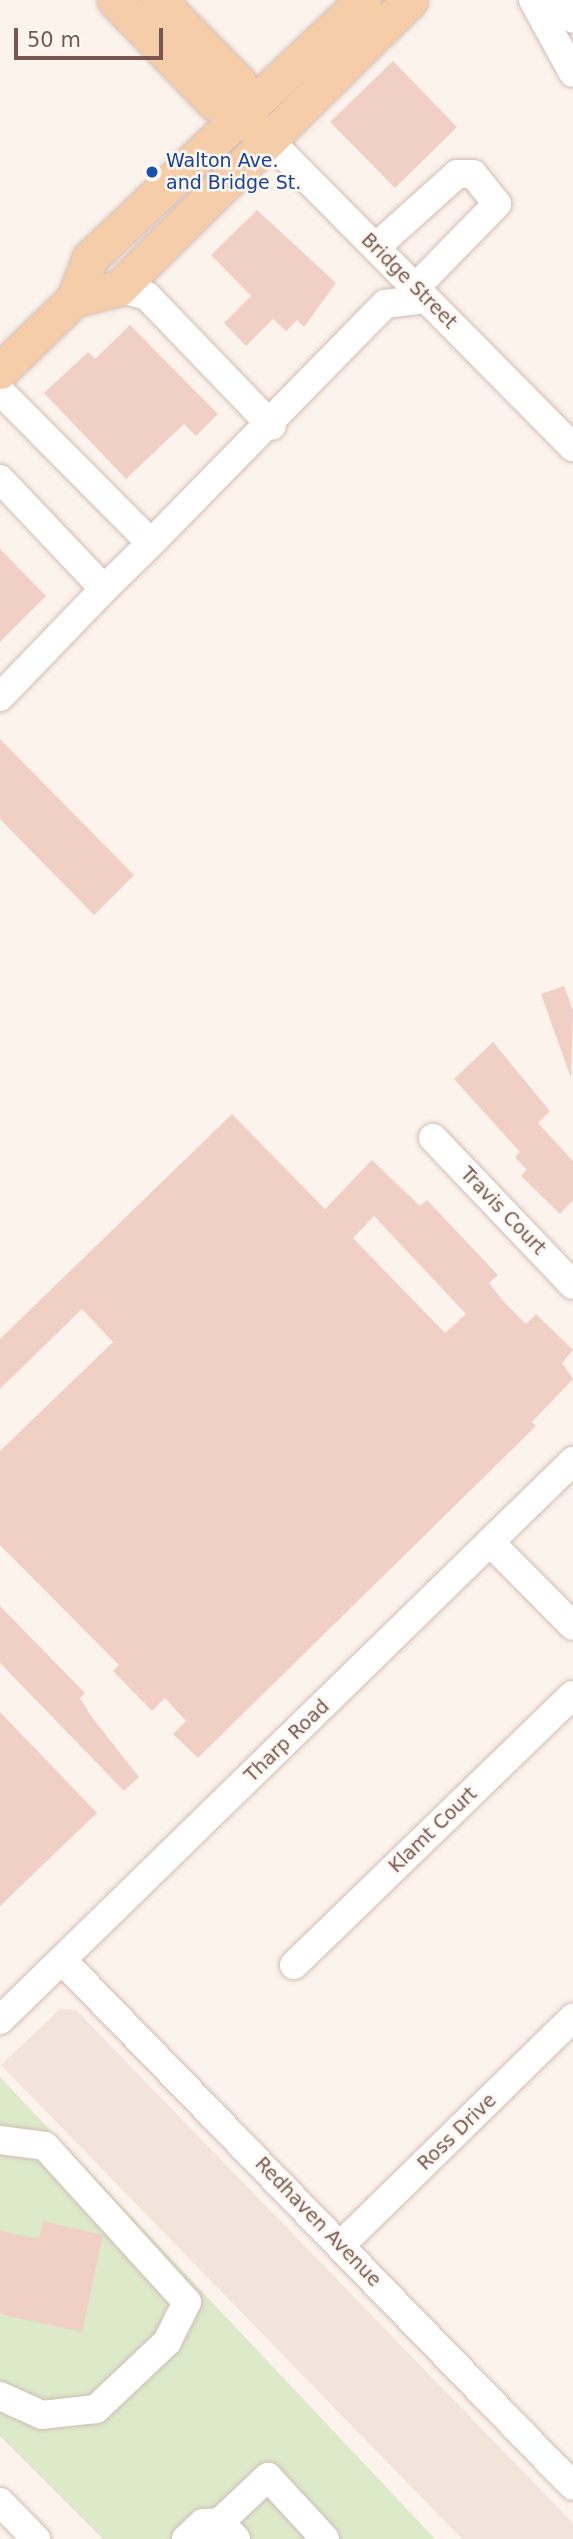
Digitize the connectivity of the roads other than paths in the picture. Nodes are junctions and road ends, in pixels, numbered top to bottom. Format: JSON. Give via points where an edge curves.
{"nodes":[{"id":1,"x":115,"y":0,"type":"edge"},
{"id":2,"x":158,"y":0,"type":"edge"},
{"id":3,"x":364,"y":0,"type":"edge"},
{"id":4,"x":410,"y":0,"type":"edge"},
{"id":5,"x":533,"y":0,"type":"edge"},
{"id":6,"x":564,"y":0,"type":"edge"},
{"id":7,"x":573,"y":19,"type":"edge"},
{"id":8,"x":573,"y":73,"type":"edge"},
{"id":9,"x":243,"y":115,"type":"junction"},
{"id":10,"x":270,"y":141,"type":"junction"},
{"id":11,"x":376,"y":247,"type":"junction"},
{"id":12,"x":119,"y":288,"type":"junction"},
{"id":13,"x":421,"y":293,"type":"junction"},
{"id":14,"x":74,"y":299,"type":"junction"},
{"id":15,"x":0,"y":372,"type":"edge"},
{"id":16,"x":0,"y":391,"type":"edge"},
{"id":17,"x":272,"y":425,"type":"junction"},
{"id":18,"x":573,"y":447,"type":"edge"},
{"id":19,"x":3,"y":487,"type":"edge"},
{"id":20,"x":151,"y":543,"type":"junction"},
{"id":21,"x":104,"y":589,"type":"junction"},
{"id":22,"x":0,"y":697,"type":"edge"},
{"id":23,"x":433,"y":1138,"type":"dead end"},
{"id":24,"x":573,"y":1285,"type":"edge"},
{"id":25,"x":573,"y":1461,"type":"edge"},
{"id":26,"x":490,"y":1542,"type":"junction"},
{"id":27,"x":573,"y":1626,"type":"edge"},
{"id":28,"x":573,"y":1695,"type":"edge"},
{"id":29,"x":62,"y":1959,"type":"junction"},
{"id":30,"x":294,"y":1965,"type":"dead end"},
{"id":31,"x":573,"y":2018,"type":"edge"},
{"id":32,"x":0,"y":2020,"type":"edge"},
{"id":33,"x":0,"y":2140,"type":"edge"},
{"id":34,"x":341,"y":2245,"type":"junction"},
{"id":35,"x":0,"y":2396,"type":"edge"},
{"id":36,"x":573,"y":2487,"type":"edge"},
{"id":37,"x":0,"y":2502,"type":"edge"},
{"id":38,"x":224,"y":2533,"type":"edge"},
{"id":39,"x":36,"y":2539,"type":"edge"},
{"id":40,"x":186,"y":2539,"type":"edge"},
{"id":41,"x":325,"y":2539,"type":"edge"}],
"edges":[{"from":1,"to":9,"type":"main road","name":"Bridge Street","via":[[214,102]]},
{"from":2,"to":9,"type":"main road","via":[[238,82]]},
{"from":3,"to":9,"type":"main road"},
{"from":4,"to":10,"type":"main road"},
{"from":5,"to":8,"type":"street"},
{"from":6,"to":7,"type":"street"},
{"from":9,"to":10,"type":"main road","name":"Bridge Street"},
{"from":9,"to":14,"type":"main road","via":[[90,258]]},
{"from":10,"to":11,"type":"street","name":"Bridge Street"},
{"from":10,"to":12,"type":"main road"},
{"from":11,"to":13,"type":"street","name":"Bridge Street"},
{"from":11,"to":13,"type":"street","via":[[457,174],[473,174],[494,196],[494,209]]},
{"from":12,"to":14,"type":"main road"},
{"from":12,"to":17,"type":"street","via":[[147,296]]},
{"from":13,"to":17,"type":"street","via":[[385,304]]},
{"from":13,"to":18,"type":"street","name":"Bridge Street"},
{"from":14,"to":15,"type":"main road"},
{"from":16,"to":20,"type":"street"},
{"from":17,"to":20,"type":"street"},
{"from":19,"to":21,"type":"street"},
{"from":20,"to":21,"type":"street"},
{"from":21,"to":22,"type":"street"},
{"from":23,"to":24,"type":"street","name":"Travis Court"},
{"from":25,"to":26,"type":"street","name":"Tharp Road"},
{"from":26,"to":27,"type":"street"},
{"from":26,"to":29,"type":"street","name":"Tharp Road"},
{"from":28,"to":30,"type":"street","name":"Klamt Court"},
{"from":29,"to":32,"type":"street","name":"Tharp Road"},
{"from":29,"to":34,"type":"street","name":"Redhaven Avenue"},
{"from":31,"to":34,"type":"street","name":"Ross Drive"},
{"from":33,"to":35,"type":"street","via":[[44,2146],[187,2302],[167,2342],[96,2409],[41,2415]]},
{"from":34,"to":36,"type":"street","name":"Redhaven Avenue"},
{"from":37,"to":39,"type":"street"},
{"from":38,"to":40,"type":"street","via":[[203,2523]]},
{"from":38,"to":41,"type":"street","via":[[268,2477]]}]}
